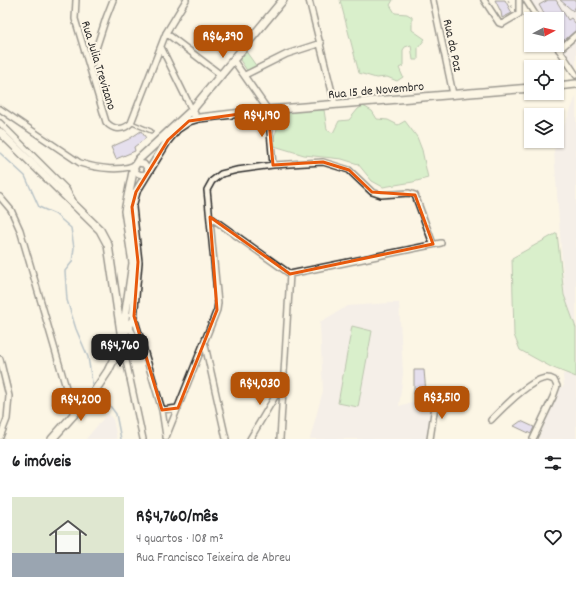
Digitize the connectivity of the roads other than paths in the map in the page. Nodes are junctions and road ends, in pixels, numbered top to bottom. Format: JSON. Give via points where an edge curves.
{"nodes":[{"id":1,"x":76,"y":0,"type":"edge"},
{"id":2,"x":114,"y":0,"type":"edge"},
{"id":3,"x":186,"y":0,"type":"edge"},
{"id":4,"x":283,"y":0,"type":"edge"},
{"id":5,"x":309,"y":0,"type":"edge"},
{"id":6,"x":433,"y":0,"type":"edge"},
{"id":7,"x":484,"y":0,"type":"edge"},
{"id":8,"x":519,"y":0,"type":"edge"},
{"id":9,"x":526,"y":0,"type":"edge"},
{"id":10,"x":534,"y":12,"type":"edge"},
{"id":11,"x":166,"y":33,"type":"junction"},
{"id":12,"x":576,"y":35,"type":"edge"},
{"id":13,"x":321,"y":43,"type":"junction"},
{"id":14,"x":564,"y":43,"type":"edge"},
{"id":15,"x":161,"y":47,"type":"junction"},
{"id":16,"x":560,"y":52,"type":"edge"},
{"id":17,"x":234,"y":61,"type":"junction"},
{"id":18,"x":89,"y":68,"type":"junction"},
{"id":19,"x":221,"y":75,"type":"junction"},
{"id":20,"x":576,"y":75,"type":"edge"},
{"id":21,"x":245,"y":76,"type":"junction"},
{"id":22,"x":576,"y":84,"type":"edge"},
{"id":23,"x":564,"y":85,"type":"edge"},
{"id":24,"x":524,"y":89,"type":"edge"},
{"id":25,"x":453,"y":94,"type":"junction"},
{"id":26,"x":335,"y":104,"type":"junction"},
{"id":27,"x":0,"y":109,"type":"edge"},
{"id":28,"x":192,"y":110,"type":"junction"},
{"id":29,"x":268,"y":110,"type":"junction"},
{"id":30,"x":199,"y":118,"type":"junction"},
{"id":31,"x":131,"y":122,"type":"junction"},
{"id":32,"x":0,"y":123,"type":"edge"},
{"id":33,"x":151,"y":131,"type":"dead end"},
{"id":34,"x":0,"y":132,"type":"edge"},
{"id":35,"x":273,"y":165,"type":"junction"},
{"id":36,"x":134,"y":166,"type":"junction"},
{"id":37,"x":148,"y":173,"type":"junction"},
{"id":38,"x":0,"y":197,"type":"edge"},
{"id":39,"x":77,"y":207,"type":"junction"},
{"id":40,"x":210,"y":217,"type":"junction"},
{"id":41,"x":441,"y":243,"type":"dead end"},
{"id":42,"x":433,"y":244,"type":"junction"},
{"id":43,"x":290,"y":274,"type":"junction"},
{"id":44,"x":125,"y":316,"type":"junction"},
{"id":45,"x":134,"y":316,"type":"junction"},
{"id":46,"x":127,"y":330,"type":"junction"},
{"id":47,"x":122,"y":342,"type":"junction"},
{"id":48,"x":204,"y":344,"type":"junction"},
{"id":49,"x":144,"y":352,"type":"junction"},
{"id":50,"x":0,"y":359,"type":"edge"},
{"id":51,"x":284,"y":382,"type":"junction"},
{"id":52,"x":436,"y":399,"type":"dead end"},
{"id":53,"x":178,"y":408,"type":"junction"},
{"id":54,"x":162,"y":410,"type":"junction"},
{"id":55,"x":74,"y":415,"type":"junction"},
{"id":56,"x":491,"y":420,"type":"dead end"},
{"id":57,"x":0,"y":437,"type":"edge"},
{"id":58,"x":166,"y":438,"type":"edge"},
{"id":59,"x":52,"y":439,"type":"edge"},
{"id":60,"x":143,"y":439,"type":"edge"},
{"id":61,"x":226,"y":439,"type":"edge"},
{"id":62,"x":250,"y":439,"type":"edge"},
{"id":63,"x":280,"y":439,"type":"edge"},
{"id":64,"x":430,"y":439,"type":"edge"},
{"id":65,"x":533,"y":439,"type":"edge"}],
"edges":[{"from":1,"to":18,"type":"street","name":"Rua Julia Trevizano","via":[[75,19]]},
{"from":2,"to":18,"type":"street"},
{"from":3,"to":11,"type":"street","name":"Rua Julia Trevizano"},
{"from":4,"to":17,"type":"street"},
{"from":5,"to":13,"type":"street"},
{"from":6,"to":25,"type":"street","name":"Rua da Paz"},
{"from":7,"to":8,"type":"street","via":[[502,24],[519,14]]},
{"from":9,"to":10,"type":"street"},
{"from":11,"to":15,"type":"street","name":"Rua Julia Trevizano"},
{"from":11,"to":19,"type":"street"},
{"from":12,"to":14,"type":"street"},
{"from":13,"to":21,"type":"street","via":[[287,54]]},
{"from":13,"to":26,"type":"street"},
{"from":15,"to":28,"type":"street"},
{"from":15,"to":31,"type":"street","name":"Rua Julia Trevizano"},
{"from":16,"to":20,"type":"street"},
{"from":17,"to":19,"type":"street"},
{"from":17,"to":21,"type":"street"},
{"from":18,"to":31,"type":"street","name":"Rua Julia Trevizano","via":[[106,122],[111,127],[120,129],[127,127]]},
{"from":19,"to":28,"type":"street"},
{"from":21,"to":29,"type":"street"},
{"from":22,"to":23,"type":"street"},
{"from":24,"to":25,"type":"street","name":"Rua 15 de Novembro"},
{"from":25,"to":26,"type":"street","name":"Rua 15 de Novembro"},
{"from":26,"to":29,"type":"street","name":"Rua 15 de Novembro"},
{"from":27,"to":36,"type":"street","via":[[80,163],[110,169]]},
{"from":28,"to":30,"type":"street"},
{"from":28,"to":36,"type":"street"},
{"from":29,"to":30,"type":"street","name":"Rua 15 de Novembro"},
{"from":29,"to":35,"type":"street"},
{"from":30,"to":37,"type":"street","name":"Rua 15 de Novembro","via":[[189,121],[177,130]]},
{"from":31,"to":33,"type":"lane"},
{"from":32,"to":39,"type":"street","via":[[66,189]]},
{"from":34,"to":39,"type":"street"},
{"from":35,"to":40,"type":"street","via":[[229,172],[212,181],[207,190]]},
{"from":35,"to":42,"type":"street","via":[[323,162],[349,170],[372,192],[381,195],[415,195]]},
{"from":36,"to":37,"type":"street","via":[[139,174]]},
{"from":36,"to":37,"type":"street","via":[[138,163],[144,164]]},
{"from":36,"to":44,"type":"street","via":[[125,211],[133,263]]},
{"from":37,"to":45,"type":"street","name":"Rua 15 de Novembro","via":[[136,192],[132,207],[138,262]]},
{"from":38,"to":55,"type":"street","via":[[11,210],[20,230]]},
{"from":39,"to":47,"type":"street","via":[[100,230],[108,245]]},
{"from":40,"to":43,"type":"street"},
{"from":40,"to":48,"type":"street","via":[[218,303]]},
{"from":41,"to":42,"type":"street"},
{"from":42,"to":43,"type":"street"},
{"from":43,"to":51,"type":"street"},
{"from":44,"to":45,"type":"street","via":[[129,313]]},
{"from":44,"to":46,"type":"street"},
{"from":45,"to":46,"type":"street"},
{"from":45,"to":49,"type":"street"},
{"from":46,"to":47,"type":"street"},
{"from":46,"to":49,"type":"street"},
{"from":47,"to":55,"type":"street","via":[[94,392]]},
{"from":47,"to":60,"type":"street"},
{"from":48,"to":53,"type":"street"},
{"from":48,"to":61,"type":"street"},
{"from":49,"to":54,"type":"street"},
{"from":50,"to":57,"type":"street","via":[[9,396],[7,418]]},
{"from":51,"to":62,"type":"street"},
{"from":51,"to":63,"type":"street"},
{"from":52,"to":64,"type":"street"},
{"from":53,"to":54,"type":"street"},
{"from":53,"to":58,"type":"street"},
{"from":54,"to":58,"type":"street"},
{"from":55,"to":59,"type":"street"},
{"from":56,"to":65,"type":"street","via":[[527,388],[540,380],[554,380],[557,386],[554,397]]}]}
